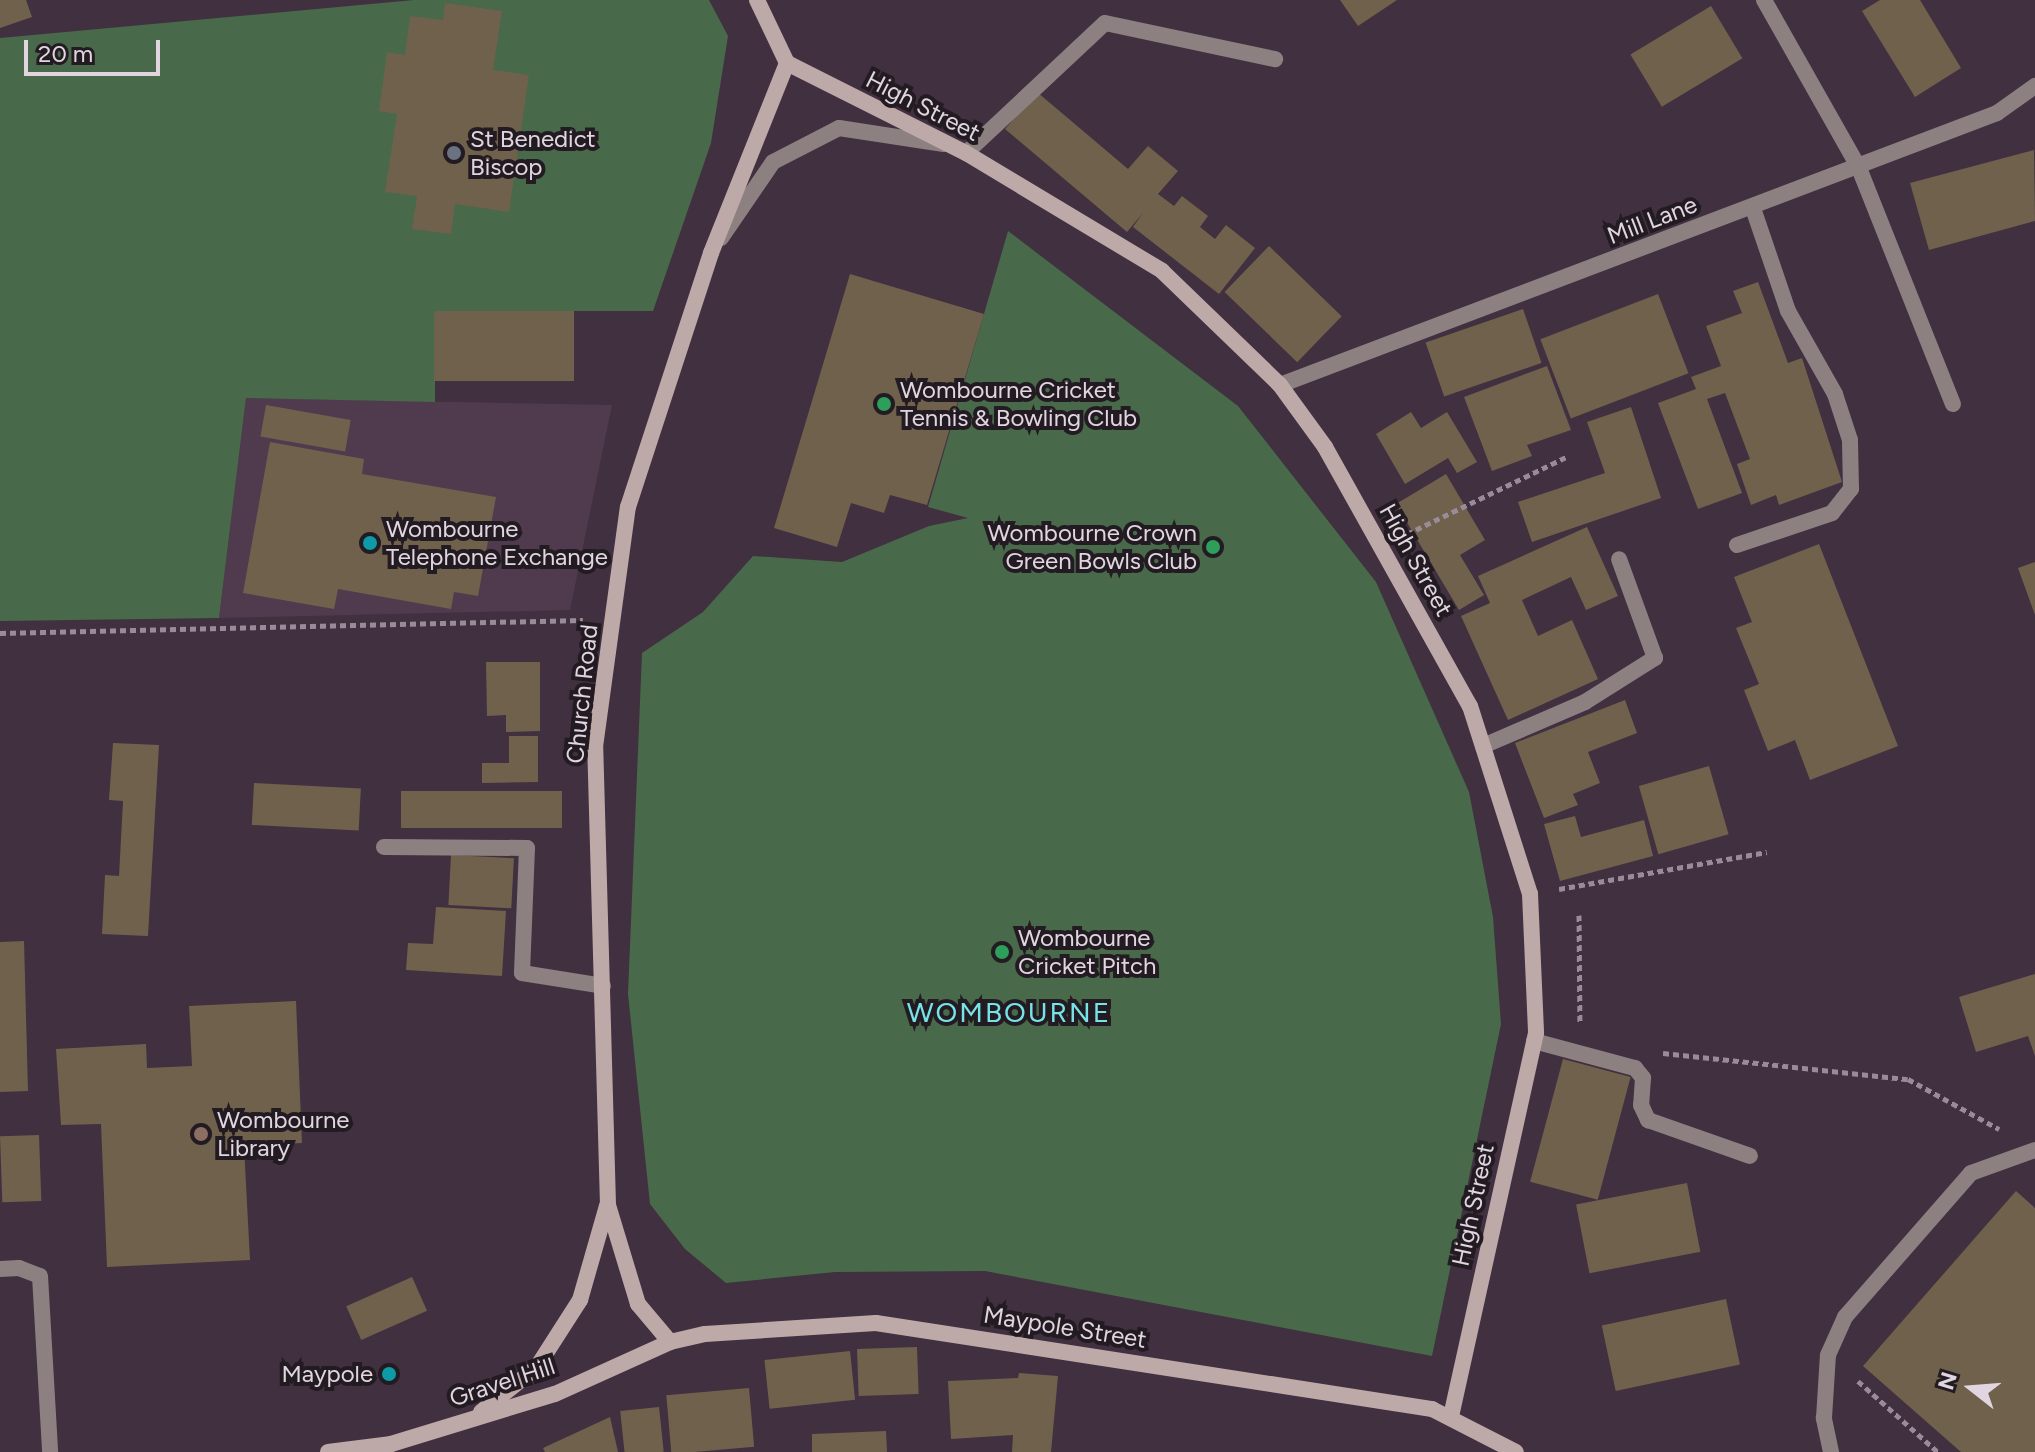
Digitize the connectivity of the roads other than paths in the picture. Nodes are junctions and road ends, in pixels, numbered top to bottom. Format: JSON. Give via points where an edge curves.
{"nodes":[{"id":1,"x":757,"y":0,"type":"edge"},
{"id":2,"x":1764,"y":0,"type":"edge"},
{"id":3,"x":1275,"y":59,"type":"dead end"},
{"id":4,"x":787,"y":63,"type":"junction"},
{"id":5,"x":2035,"y":86,"type":"edge"},
{"id":6,"x":949,"y":145,"type":"junction"},
{"id":7,"x":966,"y":153,"type":"junction"},
{"id":8,"x":1859,"y":168,"type":"junction"},
{"id":9,"x":1753,"y":208,"type":"junction"},
{"id":10,"x":711,"y":253,"type":"junction"},
{"id":11,"x":1280,"y":385,"type":"junction"},
{"id":12,"x":1953,"y":404,"type":"dead end"},
{"id":13,"x":1737,"y":545,"type":"dead end"},
{"id":14,"x":1619,"y":559,"type":"dead end"},
{"id":15,"x":1483,"y":746,"type":"junction"},
{"id":16,"x":384,"y":847,"type":"dead end"},
{"id":17,"x":603,"y":986,"type":"junction"},
{"id":18,"x":1534,"y":1041,"type":"junction"},
{"id":19,"x":2035,"y":1150,"type":"edge"},
{"id":20,"x":1750,"y":1156,"type":"dead end"},
{"id":21,"x":608,"y":1205,"type":"junction"},
{"id":22,"x":0,"y":1269,"type":"edge"},
{"id":23,"x":670,"y":1342,"type":"junction"},
{"id":24,"x":1451,"y":1415,"type":"junction"},
{"id":25,"x":475,"y":1416,"type":"junction"},
{"id":26,"x":391,"y":1448,"type":"edge"},
{"id":27,"x":50,"y":1452,"type":"edge"},
{"id":28,"x":328,"y":1452,"type":"edge"},
{"id":29,"x":1516,"y":1452,"type":"edge"},
{"id":30,"x":1831,"y":1452,"type":"edge"}],
"edges":[{"from":1,"to":4,"type":"street"},
{"from":2,"to":8,"type":"street"},
{"from":3,"to":7,"type":"street","via":[[1105,23]]},
{"from":4,"to":6,"type":"street","name":"High Street"},
{"from":4,"to":10,"type":"street","name":"Church Road"},
{"from":5,"to":8,"type":"street","name":"Mill Lane","via":[[1997,113]]},
{"from":6,"to":7,"type":"street","name":"High Street"},
{"from":6,"to":10,"type":"street","via":[[839,128],[773,162]]},
{"from":7,"to":11,"type":"street","name":"High Street","via":[[1162,271]]},
{"from":8,"to":9,"type":"street","name":"Mill Lane"},
{"from":8,"to":12,"type":"street"},
{"from":9,"to":11,"type":"street","name":"Mill Lane"},
{"from":9,"to":13,"type":"street","via":[[1788,311],[1835,394],[1850,440],[1851,489],[1832,513]]},
{"from":10,"to":17,"type":"street","name":"Church Road","via":[[628,507],[595,747]]},
{"from":11,"to":15,"type":"street","name":"High Street","via":[[1325,447],[1381,546],[1470,706]]},
{"from":14,"to":15,"type":"street","via":[[1655,658],[1585,702]]},
{"from":15,"to":18,"type":"street","name":"High Street","via":[[1530,894]]},
{"from":16,"to":17,"type":"street","via":[[527,848],[522,973]]},
{"from":17,"to":21,"type":"street","name":"Church Road"},
{"from":18,"to":20,"type":"street","via":[[1635,1068],[1643,1078],[1641,1105],[1648,1120]]},
{"from":18,"to":24,"type":"street","name":"High Street"},
{"from":19,"to":30,"type":"street","via":[[1971,1173],[1845,1317],[1828,1355],[1824,1418]]},
{"from":21,"to":23,"type":"street","name":"Church Road","via":[[638,1304]]},
{"from":21,"to":25,"type":"street","via":[[580,1300],[537,1367]]},
{"from":22,"to":27,"type":"street","via":[[19,1268],[40,1276]]},
{"from":23,"to":24,"type":"street","name":"Maypole Street","via":[[705,1334],[876,1323]]},
{"from":23,"to":25,"type":"street","name":"Gravel Hill","via":[[555,1394]]},
{"from":24,"to":29,"type":"street"},
{"from":25,"to":26,"type":"street","name":"Gravel Hill"},
{"from":26,"to":28,"type":"street","name":"Gravel Hill"}]}
